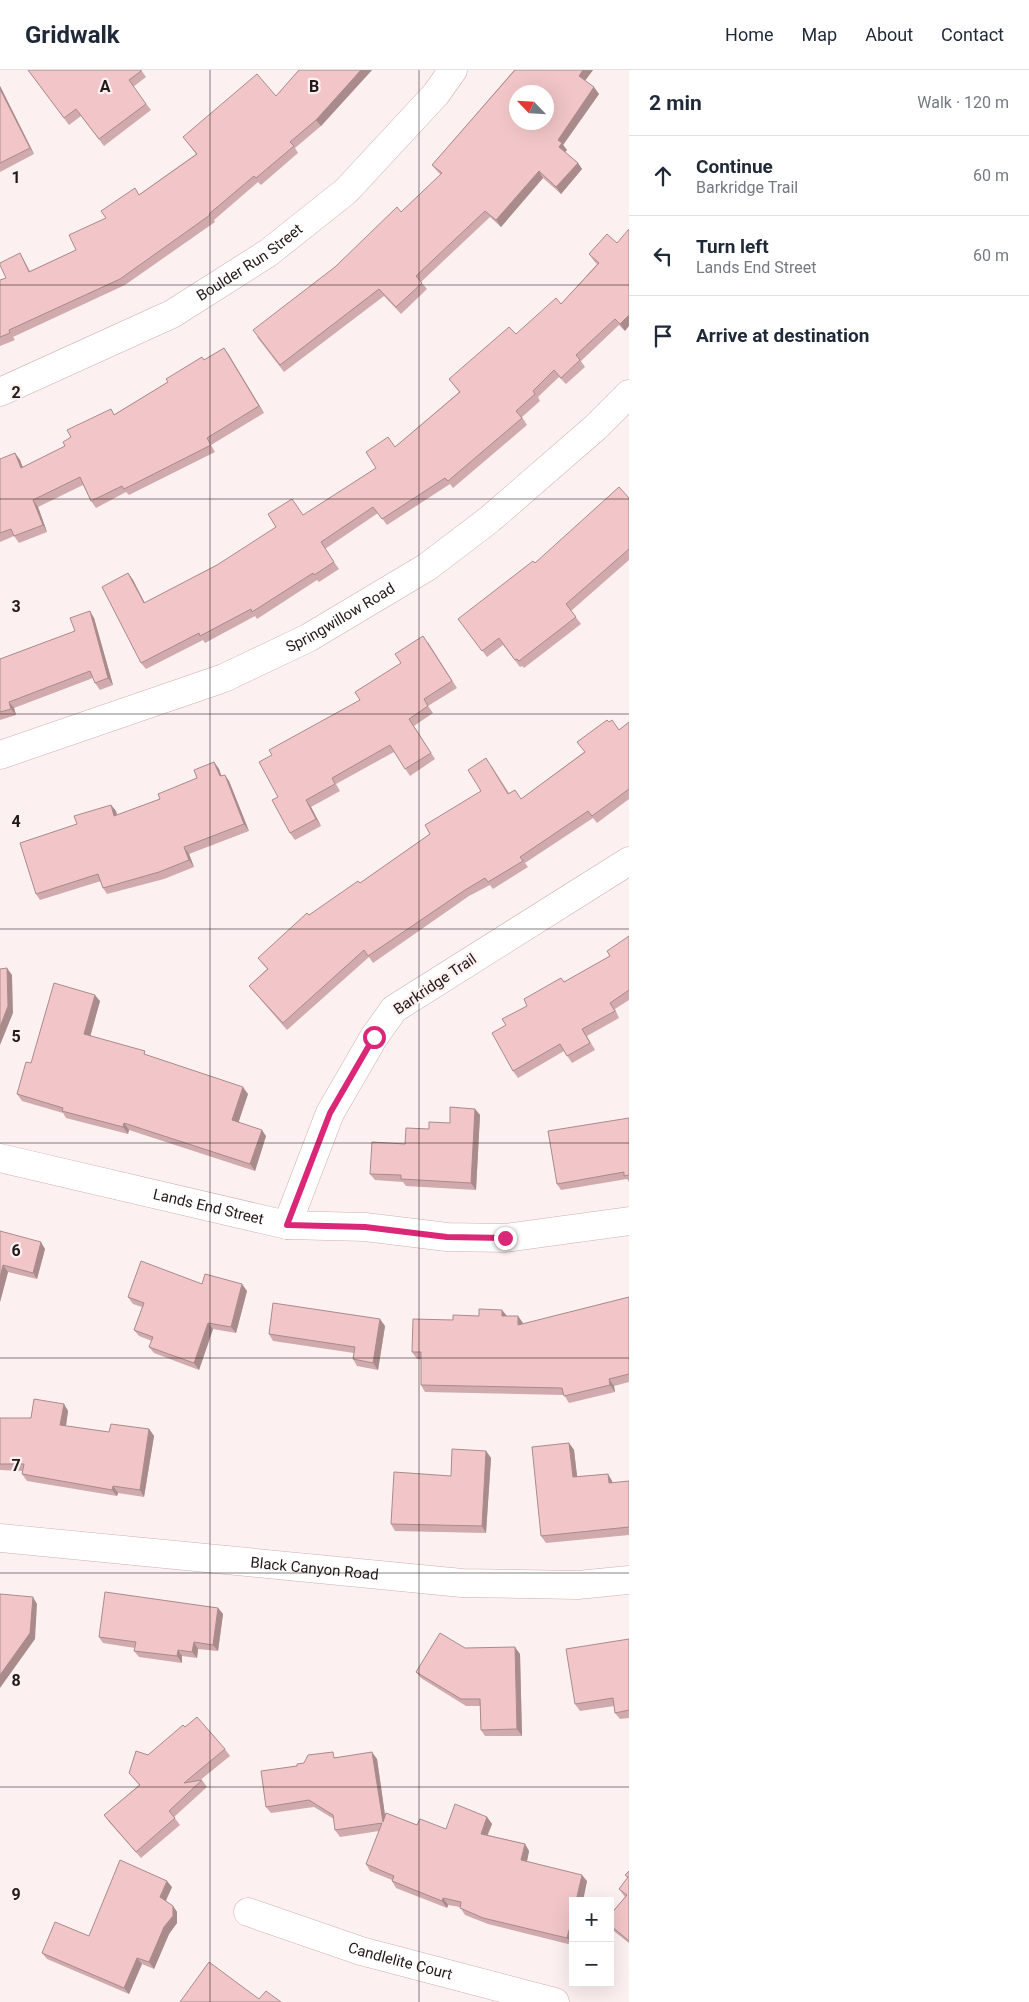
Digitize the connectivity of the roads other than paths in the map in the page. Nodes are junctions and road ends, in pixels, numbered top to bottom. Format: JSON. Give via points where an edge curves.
{"nodes":[{"id":1,"x":453,"y":70,"type":"edge"},
{"id":2,"x":0,"y":392,"type":"edge"},
{"id":3,"x":629,"y":394,"type":"edge"},
{"id":4,"x":0,"y":755,"type":"edge"},
{"id":5,"x":629,"y":861,"type":"edge"},
{"id":6,"x":0,"y":1158,"type":"edge"},
{"id":7,"x":629,"y":1221,"type":"edge"},
{"id":8,"x":287,"y":1225,"type":"junction"},
{"id":9,"x":0,"y":1538,"type":"edge"},
{"id":10,"x":629,"y":1580,"type":"edge"},
{"id":11,"x":248,"y":1912,"type":"dead end"},
{"id":12,"x":555,"y":2002,"type":"edge"}],
"edges":[{"from":1,"to":2,"type":"street","name":"Boulder Run Street","via":[[436,94],[346,191],[268,253],[172,314]]},
{"from":3,"to":4,"type":"street","name":"Springwillow Road","via":[[490,519],[428,567],[308,638],[224,678]]},
{"from":5,"to":8,"type":"street","name":"Barkridge Trail","via":[[394,1009],[330,1113]]},
{"from":6,"to":8,"type":"street","name":"Lands End Street"},
{"from":7,"to":8,"type":"street","name":"Lands End Street","via":[[505,1238],[447,1237],[365,1227]]},
{"from":9,"to":10,"type":"street","name":"Black Canyon Road","via":[[462,1583],[578,1585]]},
{"from":11,"to":12,"type":"street","name":"Candlelite Court","via":[[360,1950]]}]}
